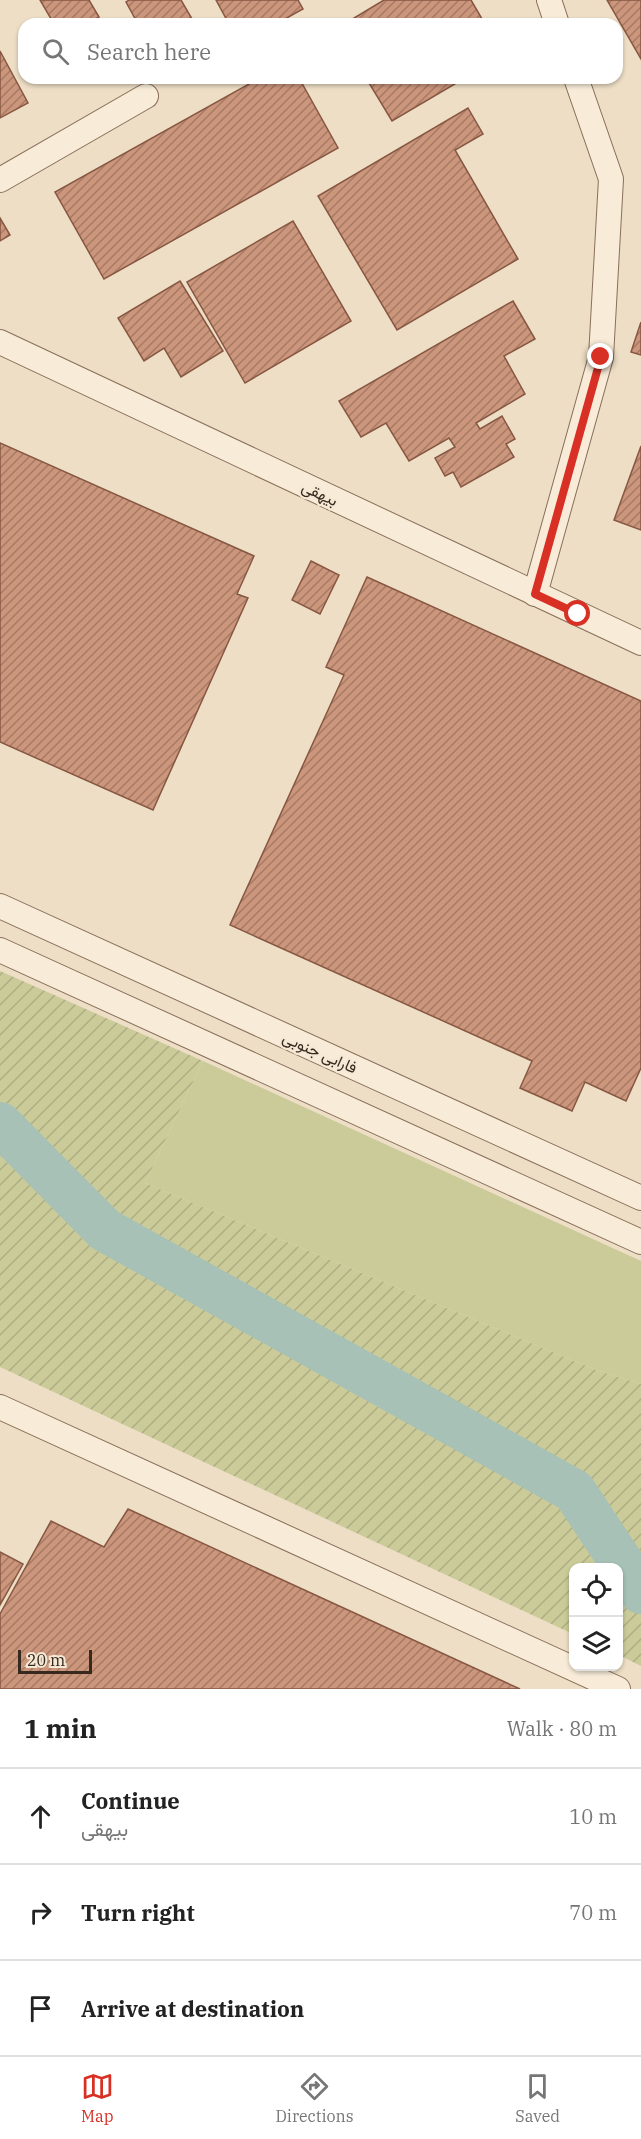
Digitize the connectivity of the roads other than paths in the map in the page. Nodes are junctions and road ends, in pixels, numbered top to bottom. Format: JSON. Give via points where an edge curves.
{"nodes":[{"id":1,"x":549,"y":0,"type":"edge"},
{"id":2,"x":556,"y":18,"type":"edge"},
{"id":3,"x":578,"y":84,"type":"edge"},
{"id":4,"x":147,"y":96,"type":"dead end"},
{"id":5,"x":0,"y":180,"type":"edge"},
{"id":6,"x":0,"y":342,"type":"edge"},
{"id":7,"x":535,"y":594,"type":"junction"},
{"id":8,"x":641,"y":643,"type":"edge"},
{"id":9,"x":0,"y":906,"type":"edge"},
{"id":10,"x":0,"y":950,"type":"edge"},
{"id":11,"x":641,"y":1198,"type":"edge"},
{"id":12,"x":641,"y":1242,"type":"edge"},
{"id":13,"x":0,"y":1407,"type":"edge"},
{"id":14,"x":618,"y":1689,"type":"edge"}],
"edges":[{"from":1,"to":2,"type":"street"},
{"from":3,"to":7,"type":"street","via":[[611,179],[601,357]]},
{"from":4,"to":5,"type":"street"},
{"from":6,"to":7,"type":"street","name":"بیهقی"},
{"from":7,"to":8,"type":"street","name":"بیهقی"},
{"from":9,"to":11,"type":"street","name":"فارابی جنوبی"},
{"from":10,"to":12,"type":"street"},
{"from":13,"to":14,"type":"street"}]}
